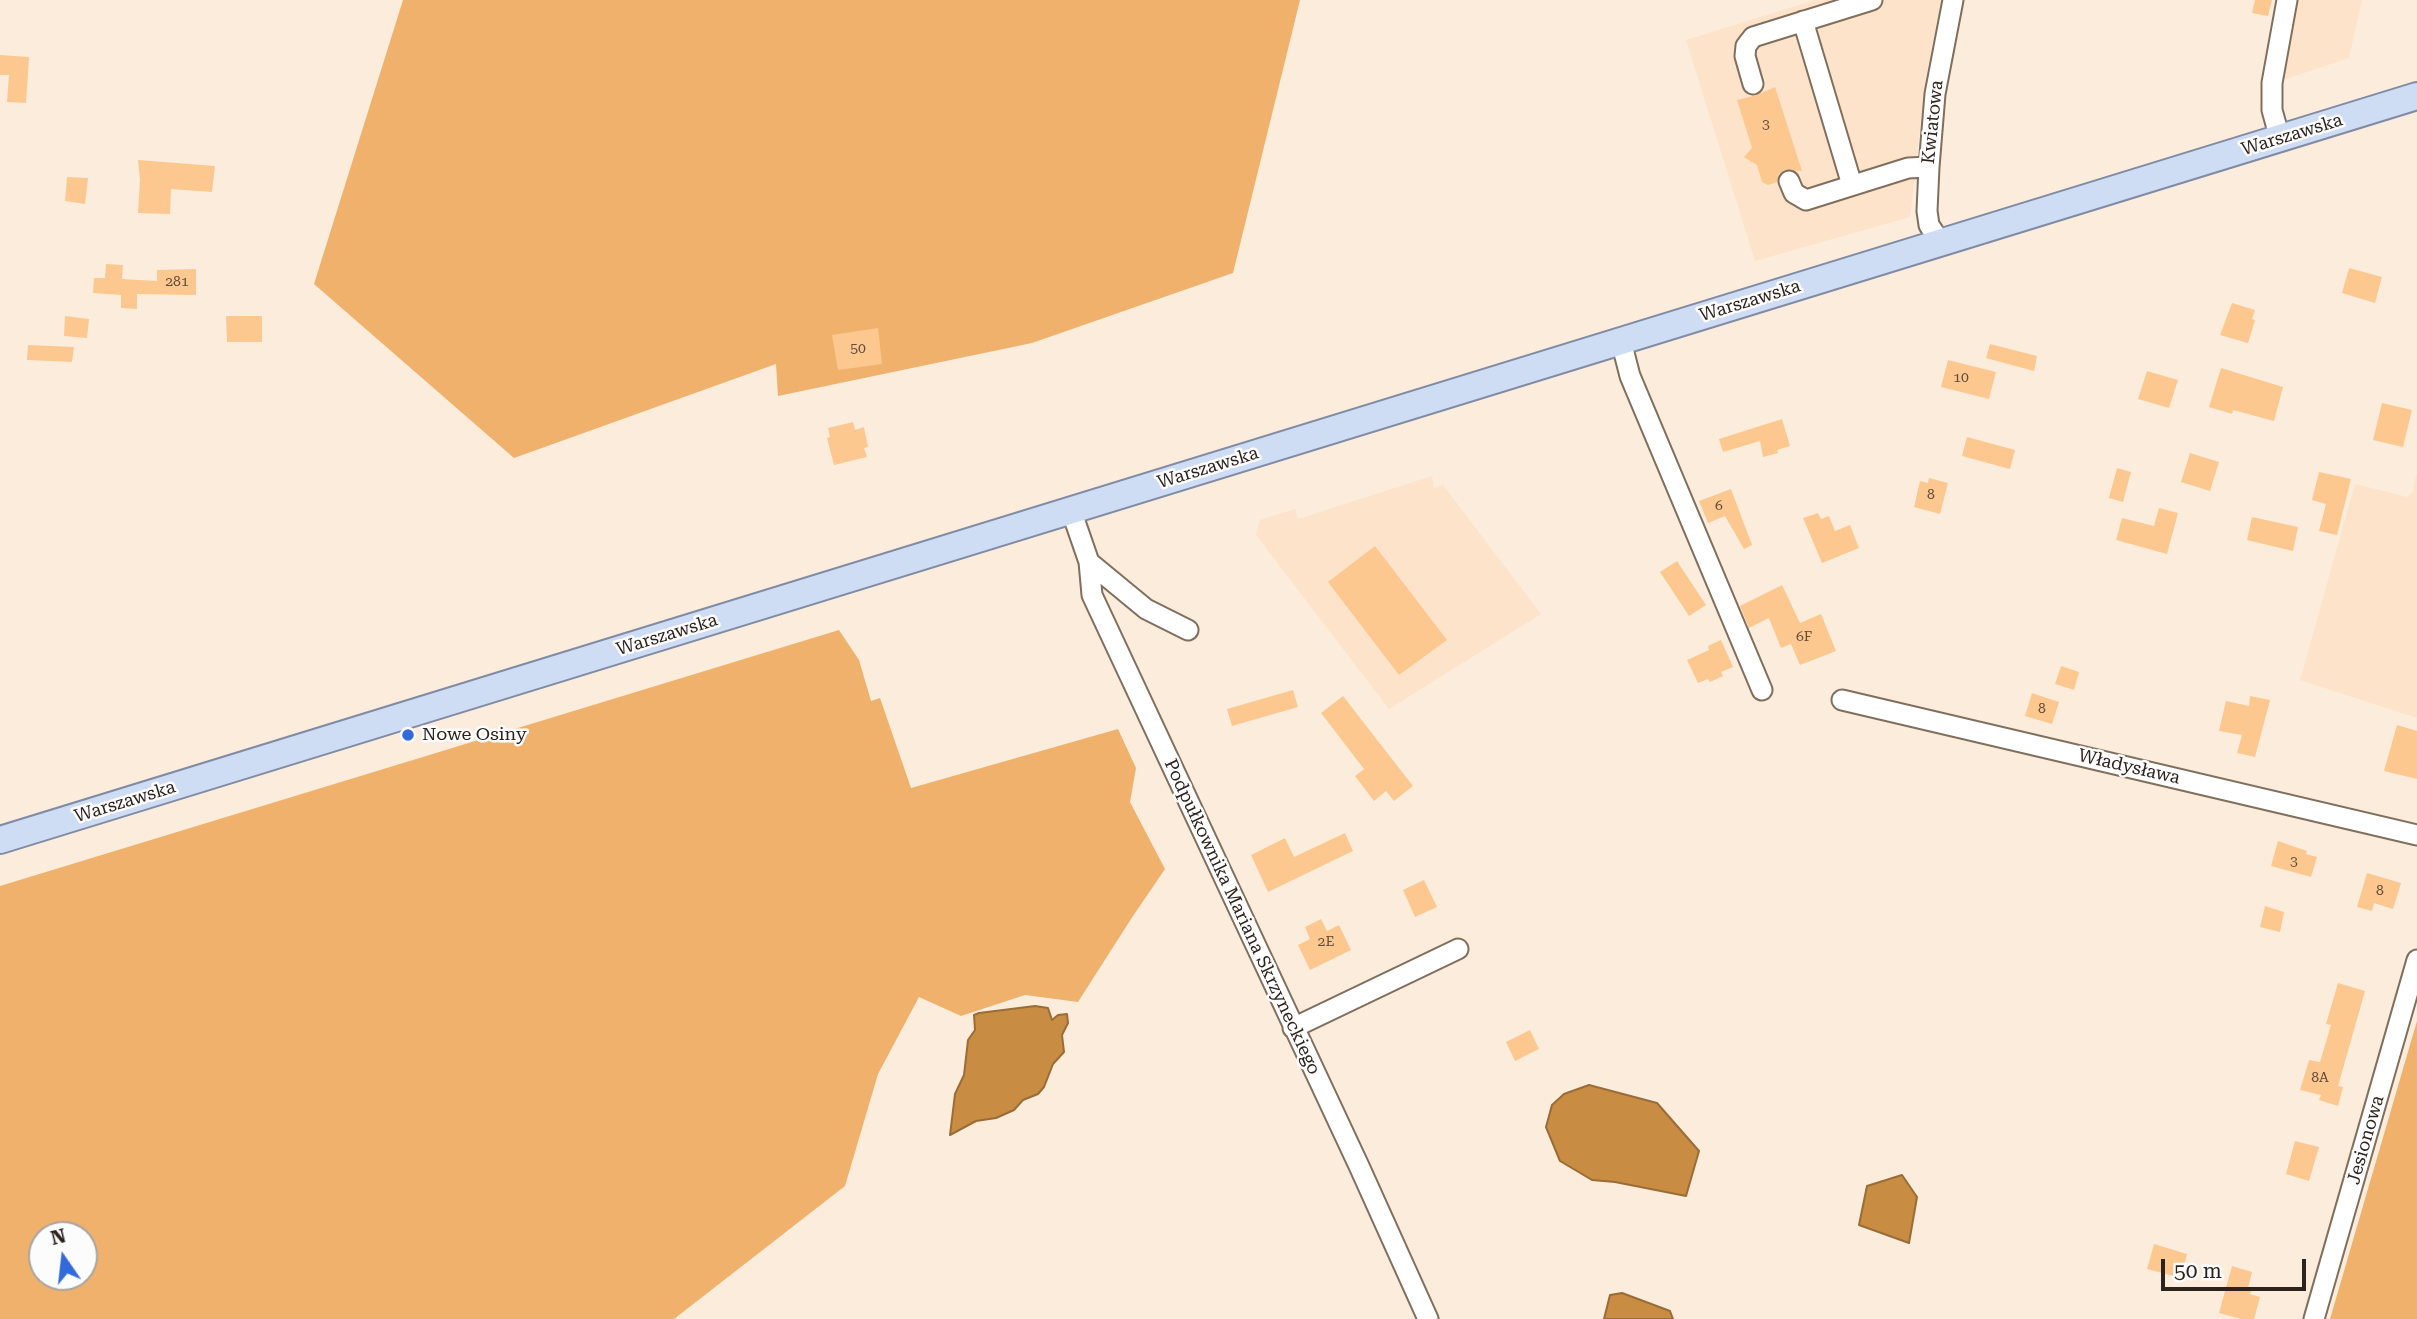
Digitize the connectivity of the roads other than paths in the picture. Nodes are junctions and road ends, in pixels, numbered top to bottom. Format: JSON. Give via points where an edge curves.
{"nodes":[{"id":1,"x":1872,"y":0,"type":"edge"},
{"id":2,"x":1953,"y":0,"type":"edge"},
{"id":3,"x":2287,"y":0,"type":"edge"},
{"id":4,"x":1803,"y":21,"type":"junction"},
{"id":5,"x":1753,"y":84,"type":"dead end"},
{"id":6,"x":2417,"y":96,"type":"edge"},
{"id":7,"x":2280,"y":138,"type":"junction"},
{"id":8,"x":1929,"y":167,"type":"junction"},
{"id":9,"x":1789,"y":181,"type":"dead end"},
{"id":10,"x":1852,"y":185,"type":"junction"},
{"id":11,"x":1941,"y":243,"type":"junction"},
{"id":12,"x":1621,"y":341,"type":"junction"},
{"id":13,"x":1071,"y":510,"type":"junction"},
{"id":14,"x":1089,"y":562,"type":"junction"},
{"id":15,"x":1188,"y":629,"type":"dead end"},
{"id":16,"x":1762,"y":690,"type":"dead end"},
{"id":17,"x":1842,"y":699,"type":"dead end"},
{"id":18,"x":2417,"y":835,"type":"edge"},
{"id":19,"x":0,"y":840,"type":"edge"},
{"id":20,"x":1458,"y":949,"type":"dead end"},
{"id":21,"x":2417,"y":960,"type":"edge"},
{"id":22,"x":1293,"y":1028,"type":"junction"},
{"id":23,"x":1428,"y":1319,"type":"edge"},
{"id":24,"x":2314,"y":1319,"type":"edge"}],
"edges":[{"from":1,"to":4,"type":"street"},
{"from":2,"to":8,"type":"street","name":"Kwiatowa","via":[[1935,94]]},
{"from":3,"to":7,"type":"street","via":[[2272,83],[2272,110]]},
{"from":4,"to":5,"type":"street","via":[[1753,37],[1745,56]]},
{"from":4,"to":10,"type":"street"},
{"from":6,"to":7,"type":"main road","name":"Warszawska"},
{"from":7,"to":11,"type":"main road","name":"Warszawska"},
{"from":8,"to":10,"type":"street","via":[[1909,168]]},
{"from":8,"to":11,"type":"street","name":"Kwiatowa","via":[[1929,225]]},
{"from":9,"to":10,"type":"street","via":[[1794,193],[1806,200]]},
{"from":11,"to":12,"type":"main road","name":"Warszawska"},
{"from":12,"to":13,"type":"main road","name":"Warszawska"},
{"from":12,"to":16,"type":"street","via":[[1630,376]]},
{"from":13,"to":14,"type":"street","name":"Podpułkownika Mariana Skrzyneckiego"},
{"from":13,"to":19,"type":"main road","name":"Warszawska"},
{"from":14,"to":15,"type":"street","via":[[1146,609]]},
{"from":14,"to":22,"type":"street","name":"Podpułkownika Mariana Skrzyneckiego","via":[[1092,595]]},
{"from":17,"to":18,"type":"street","name":"Władysława"},
{"from":20,"to":22,"type":"street"},
{"from":21,"to":24,"type":"street","name":"Jesionowa"},
{"from":22,"to":23,"type":"street","name":"Podpułkownika Mariana Skrzyneckiego"}]}
